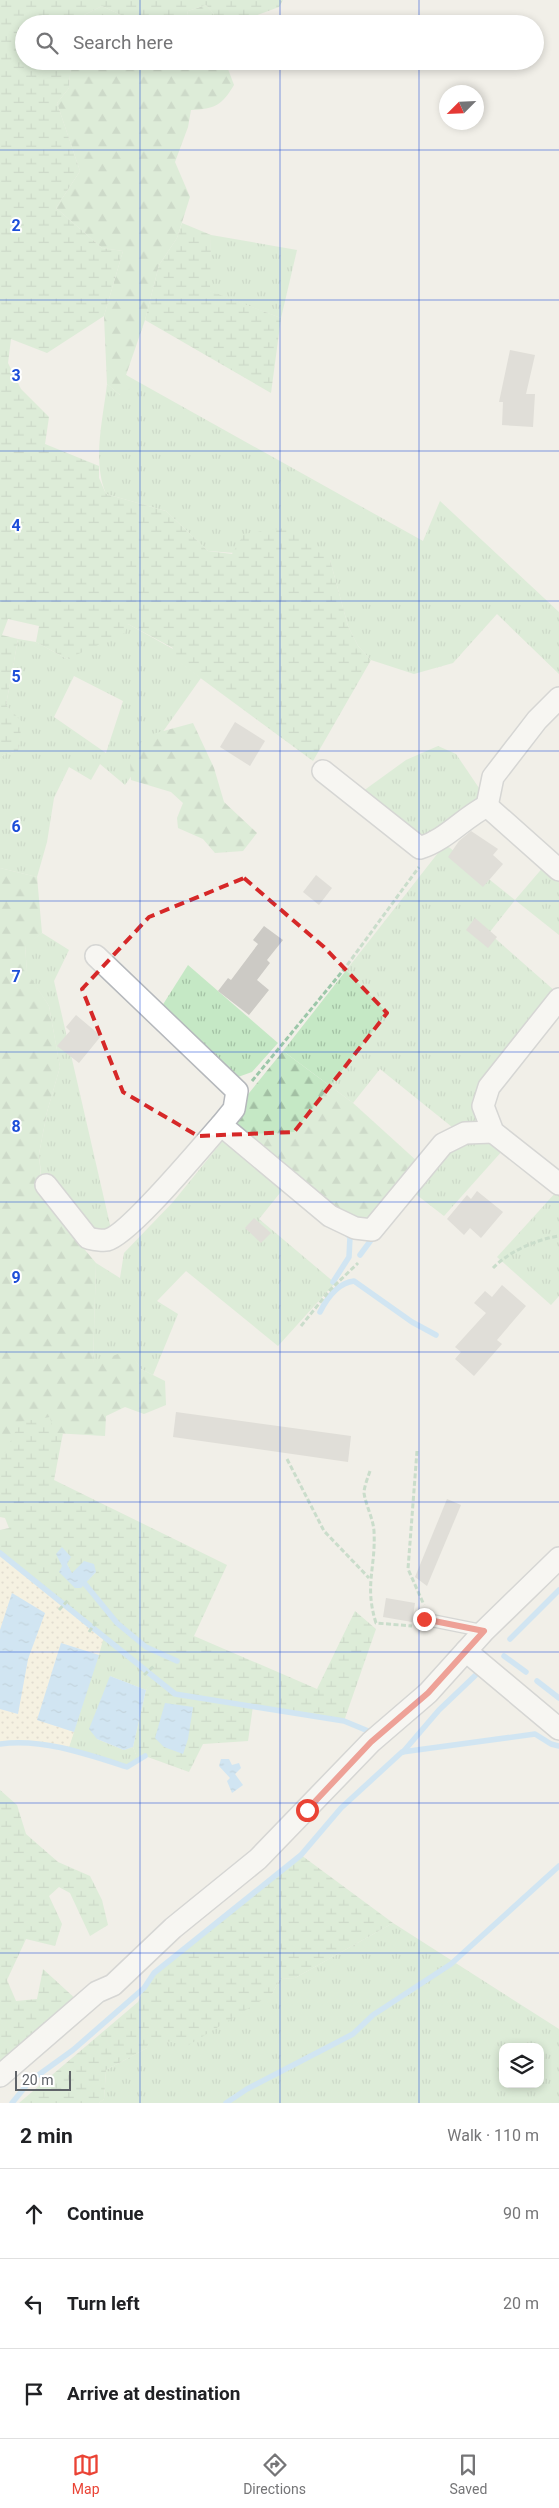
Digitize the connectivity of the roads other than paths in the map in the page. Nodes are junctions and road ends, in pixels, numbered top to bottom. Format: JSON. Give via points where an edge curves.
{"nodes":[{"id":1,"x":559,"y":698,"type":"edge"},
{"id":2,"x":323,"y":771,"type":"dead end"},
{"id":3,"x":487,"y":806,"type":"junction"},
{"id":4,"x":559,"y":870,"type":"edge"},
{"id":5,"x":96,"y":956,"type":"dead end"},
{"id":6,"x":559,"y":1000,"type":"edge"},
{"id":7,"x":221,"y":1125,"type":"junction"},
{"id":8,"x":493,"y":1132,"type":"junction"},
{"id":9,"x":559,"y":1184,"type":"edge"},
{"id":10,"x":46,"y":1185,"type":"dead end"},
{"id":11,"x":559,"y":1558,"type":"edge"},
{"id":12,"x":429,"y":1620,"type":"road end"},
{"id":13,"x":484,"y":1631,"type":"junction"},
{"id":14,"x":466,"y":1651,"type":"junction"},
{"id":15,"x":559,"y":1729,"type":"edge"},
{"id":16,"x":0,"y":2076,"type":"edge"}],
"edges":[{"from":1,"to":3,"type":"street","via":[[537,720],[493,777]]},
{"from":2,"to":3,"type":"street","via":[[420,848],[435,844],[473,813]]},
{"from":3,"to":4,"type":"street"},
{"from":5,"to":7,"type":"street","via":[[237,1091],[234,1109]]},
{"from":6,"to":8,"type":"street","via":[[489,1086],[483,1106]]},
{"from":7,"to":8,"type":"street","via":[[330,1216],[355,1228],[372,1230],[444,1144],[465,1133]]},
{"from":7,"to":10,"type":"street","via":[[154,1200],[122,1232],[107,1240],[88,1238]]},
{"from":8,"to":9,"type":"street"},
{"from":11,"to":13,"type":"street"},
{"from":12,"to":13,"type":"lane"},
{"from":13,"to":14,"type":"street"},
{"from":14,"to":15,"type":"street"},
{"from":14,"to":16,"type":"street","via":[[428,1693],[371,1742],[258,1859],[173,1928],[113,1985],[97,1992]]}]}
